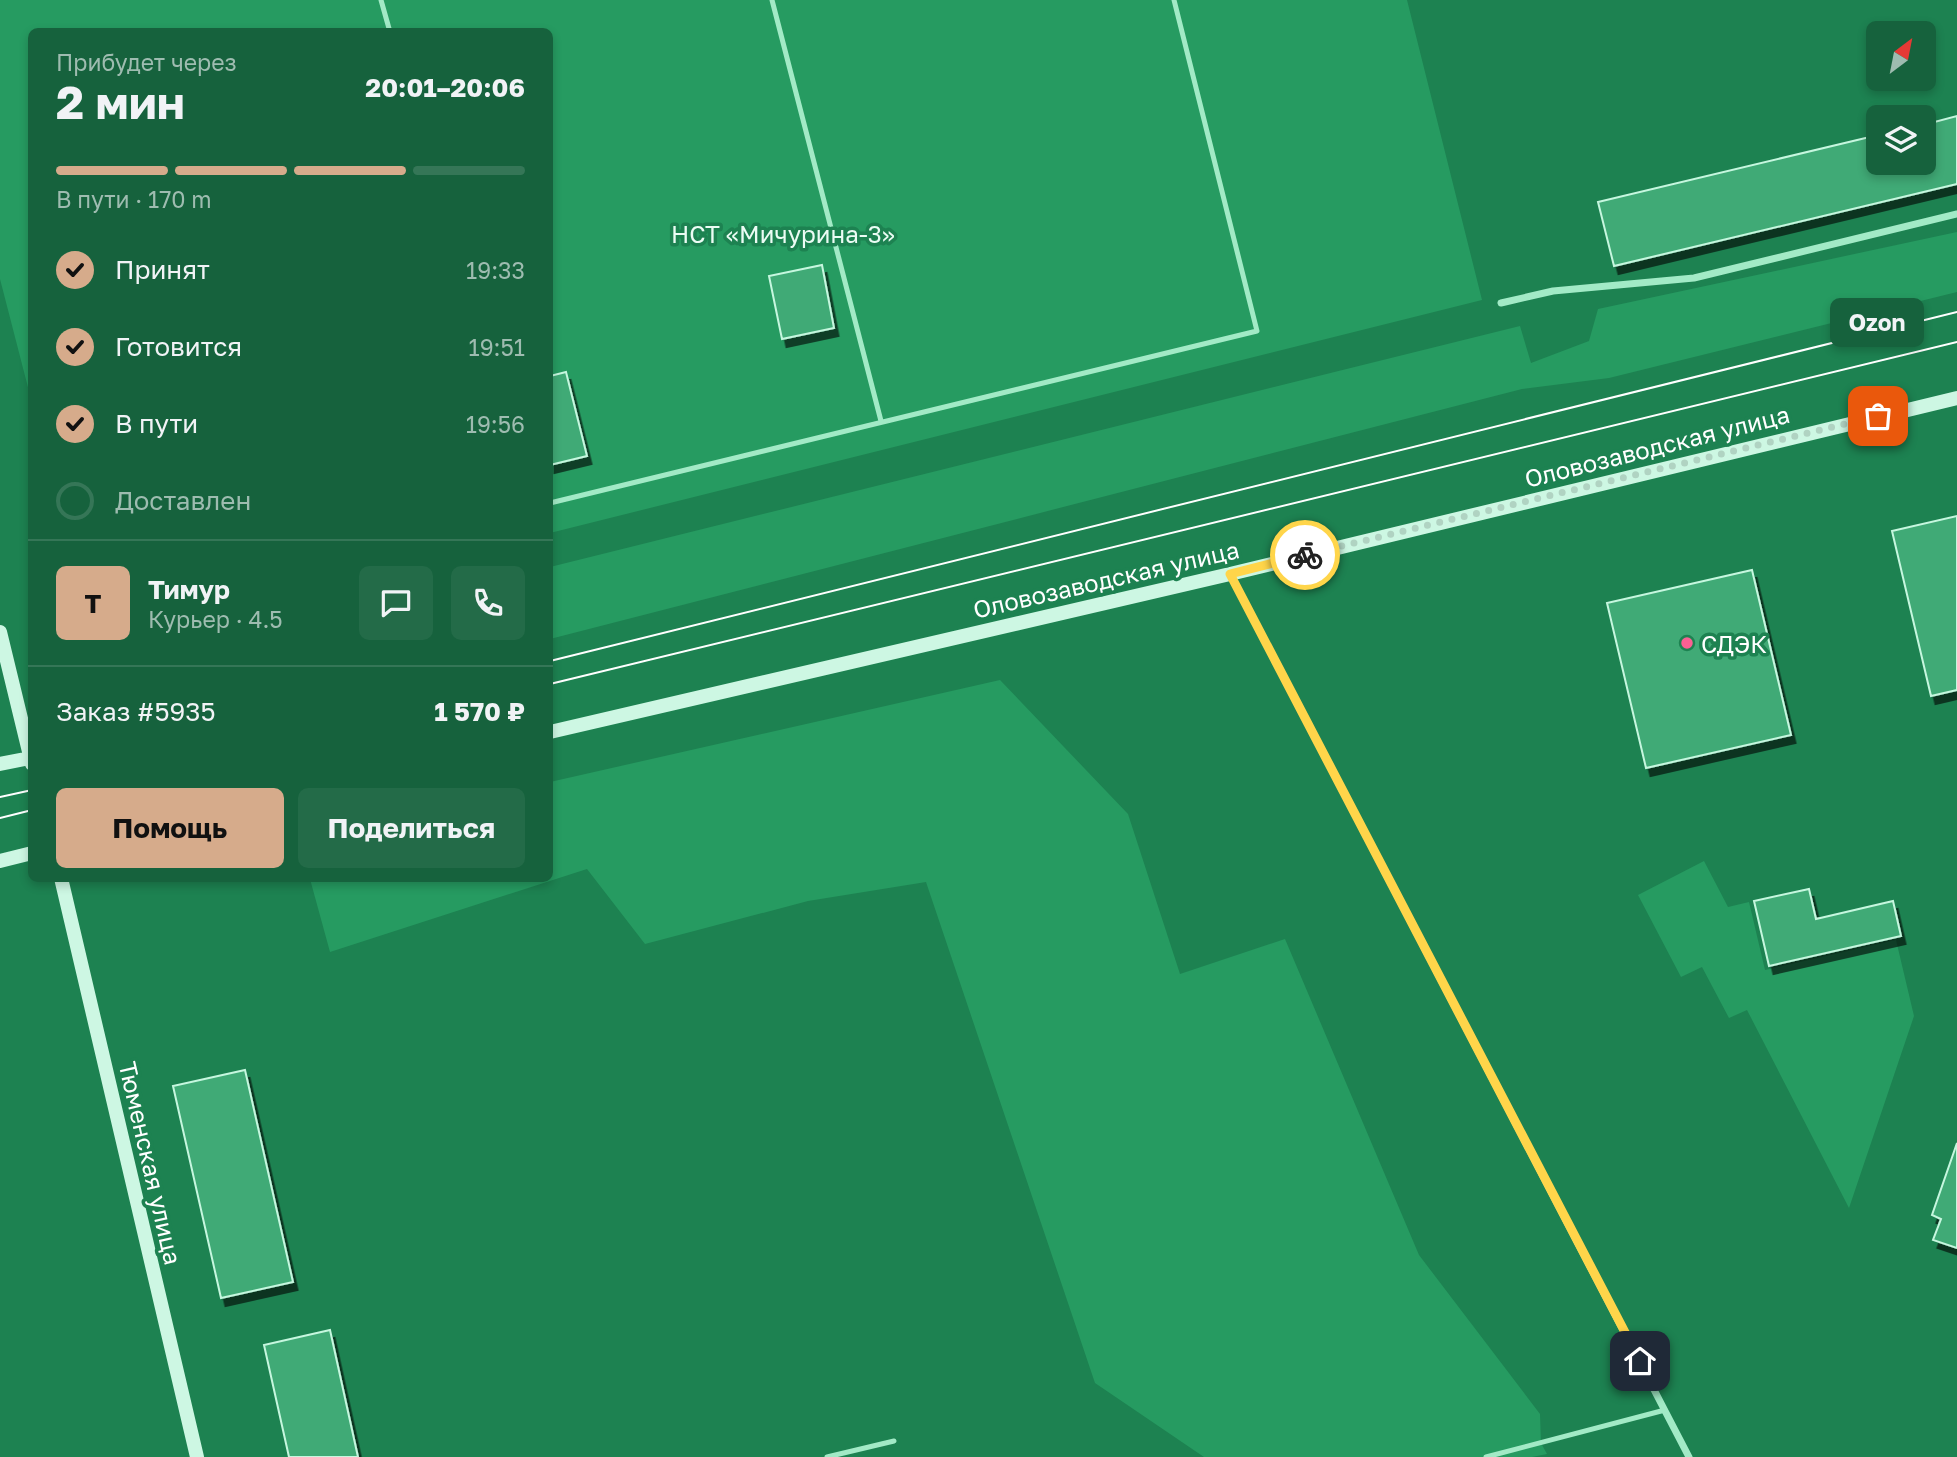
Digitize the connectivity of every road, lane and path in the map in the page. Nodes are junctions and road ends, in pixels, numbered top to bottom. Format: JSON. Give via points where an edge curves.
{"nodes":[{"id":1,"x":381,"y":0,"type":"edge"},
{"id":2,"x":772,"y":0,"type":"edge"},
{"id":3,"x":1174,"y":0,"type":"edge"},
{"id":4,"x":389,"y":28,"type":"edge"},
{"id":5,"x":1957,"y":214,"type":"edge"},
{"id":6,"x":1501,"y":303,"type":"dead end"},
{"id":7,"x":1957,"y":398,"type":"edge"},
{"id":8,"x":881,"y":421,"type":"junction"},
{"id":9,"x":553,"y":502,"type":"edge"},
{"id":10,"x":1230,"y":574,"type":"junction"},
{"id":11,"x":0,"y":632,"type":"edge"},
{"id":12,"x":553,"y":731,"type":"edge"},
{"id":13,"x":28,"y":749,"type":"edge"},
{"id":14,"x":28,"y":761,"type":"edge"},
{"id":15,"x":0,"y":764,"type":"edge"},
{"id":16,"x":28,"y":854,"type":"edge"},
{"id":17,"x":0,"y":860,"type":"edge"},
{"id":18,"x":62,"y":882,"type":"edge"},
{"id":19,"x":1665,"y":1410,"type":"junction"},
{"id":20,"x":894,"y":1441,"type":"dead end"},
{"id":21,"x":197,"y":1457,"type":"edge"},
{"id":22,"x":827,"y":1457,"type":"edge"},
{"id":23,"x":1486,"y":1457,"type":"edge"},
{"id":24,"x":1689,"y":1457,"type":"edge"}],
"edges":[{"from":1,"to":4,"type":"lane"},
{"from":2,"to":8,"type":"lane"},
{"from":3,"to":8,"type":"lane","via":[[1256,331]]},
{"from":5,"to":6,"type":"street","via":[[1694,278],[1553,291]]},
{"from":7,"to":10,"type":"street","name":"Оловозаводская улица"},
{"from":8,"to":9,"type":"lane"},
{"from":10,"to":12,"type":"street","name":"Оловозаводская улица"},
{"from":10,"to":19,"type":"street"},
{"from":11,"to":13,"type":"street"},
{"from":14,"to":15,"type":"street"},
{"from":16,"to":17,"type":"street"},
{"from":18,"to":21,"type":"street","name":"Тюменская улица"},
{"from":19,"to":23,"type":"lane"},
{"from":19,"to":24,"type":"street"},
{"from":20,"to":22,"type":"lane"}]}
